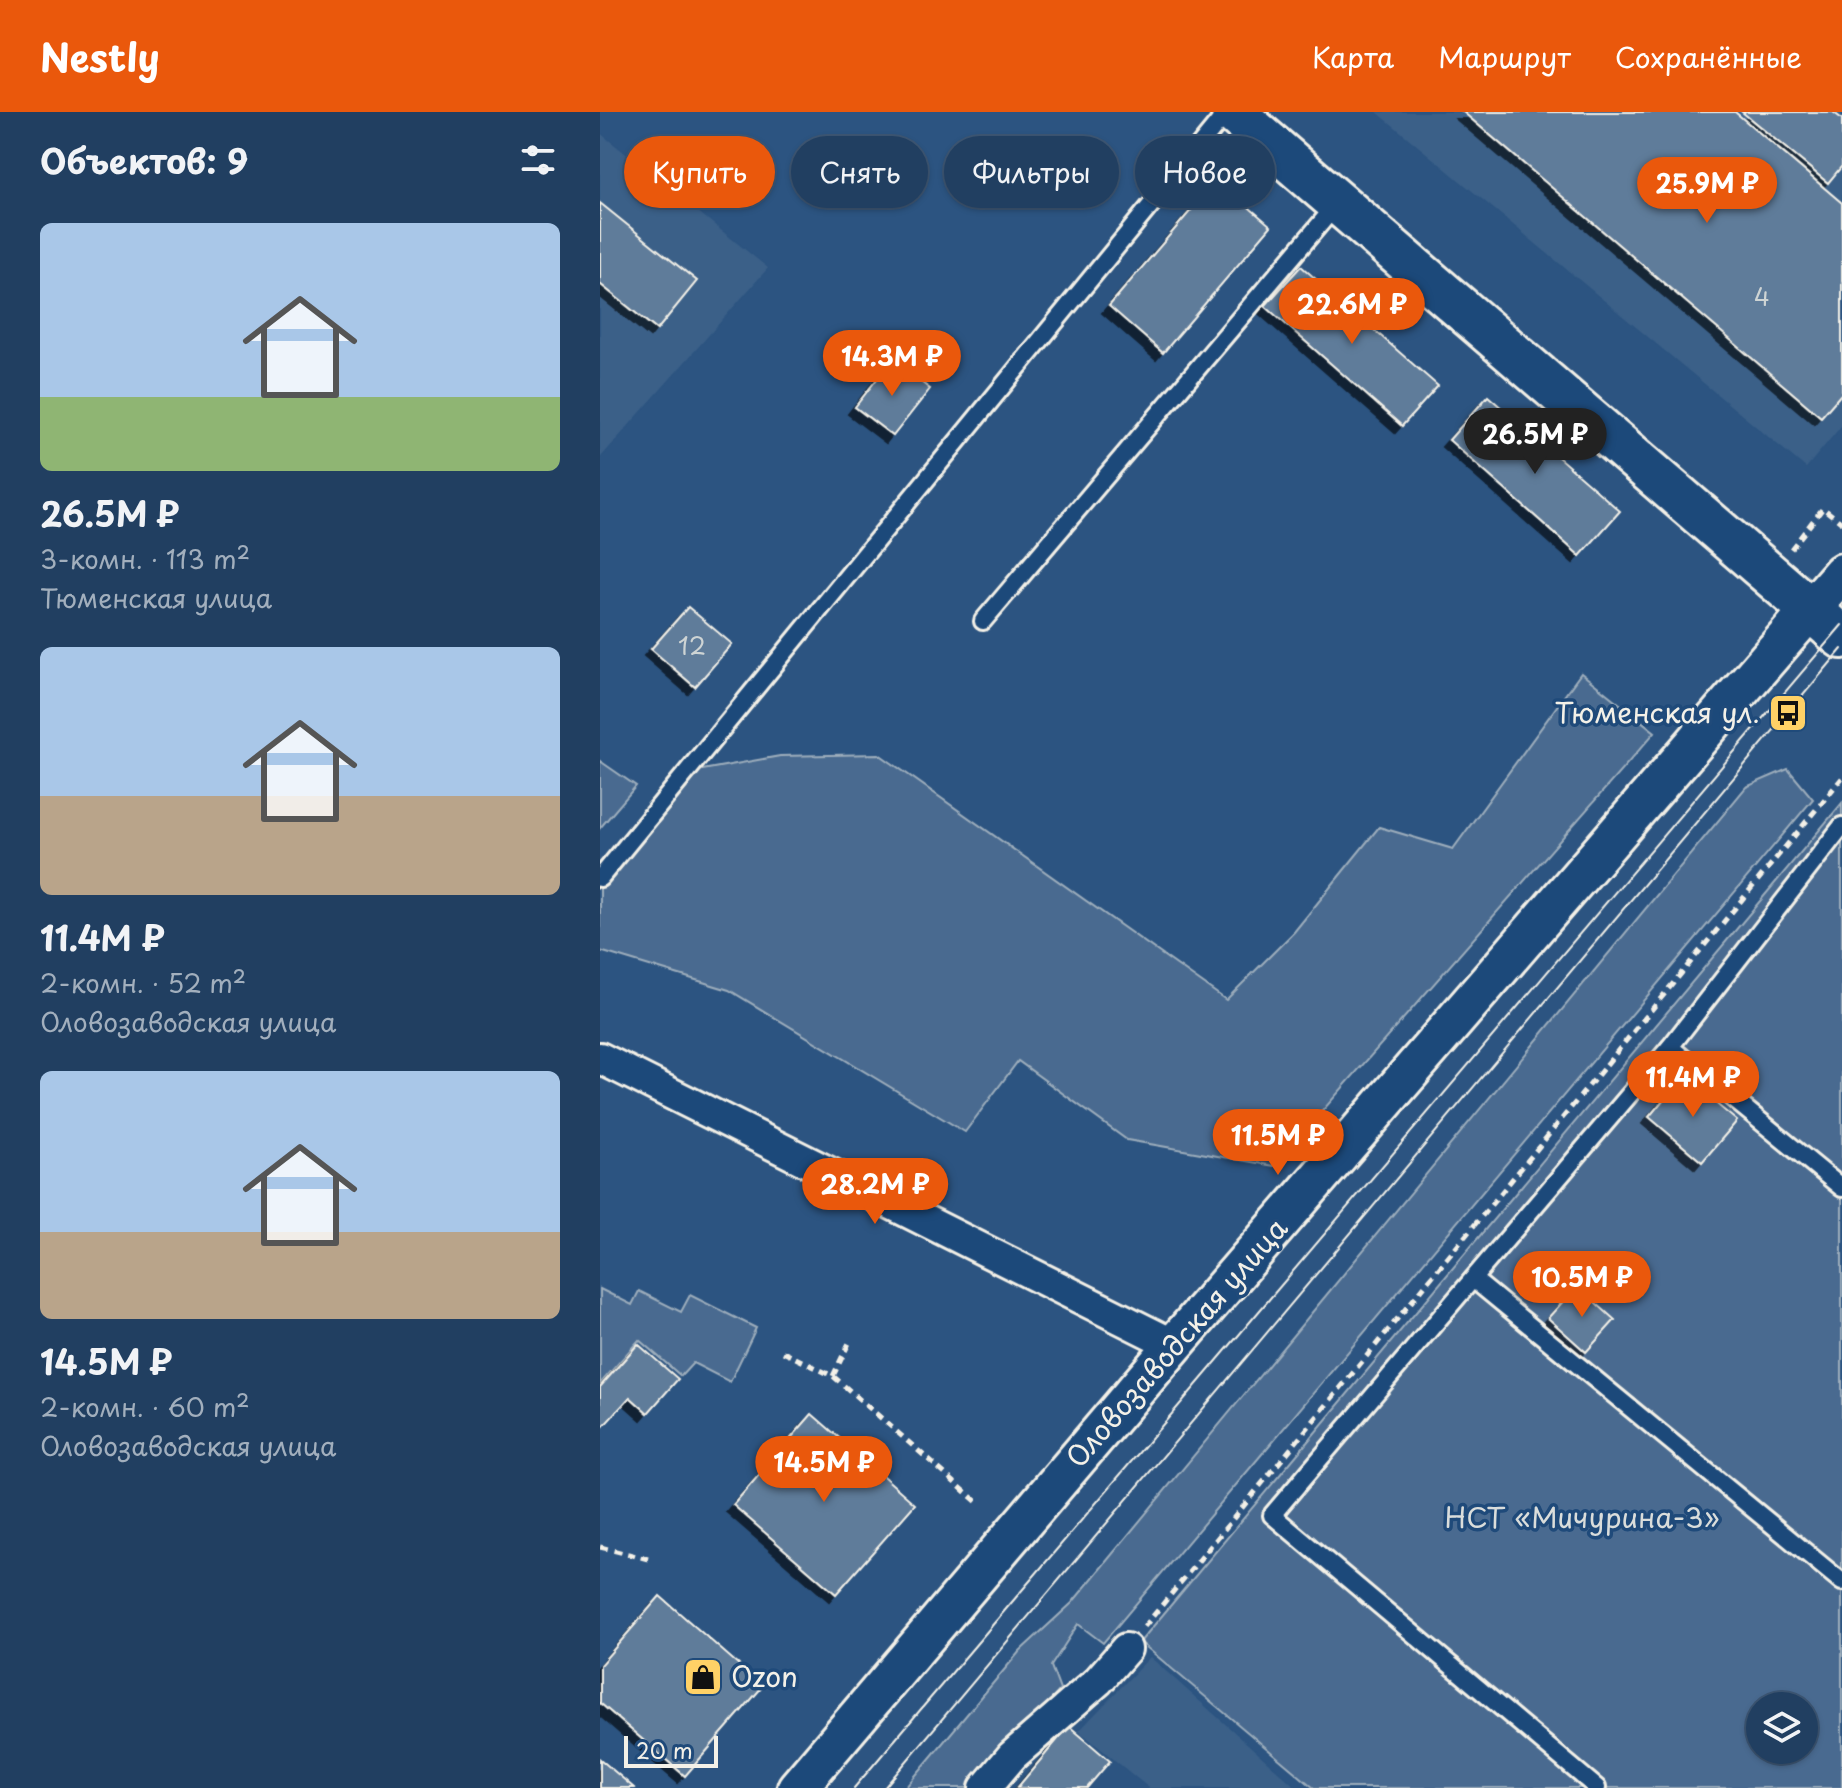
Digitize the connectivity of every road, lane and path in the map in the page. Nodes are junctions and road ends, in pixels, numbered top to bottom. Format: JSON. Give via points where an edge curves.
{"nodes":[{"id":1,"x":1230,"y":112,"type":"edge"},
{"id":2,"x":1338,"y":202,"type":"junction"},
{"id":3,"x":1842,"y":573,"type":"edge"},
{"id":4,"x":1810,"y":610,"type":"junction"},
{"id":5,"x":983,"y":621,"type":"dead end"},
{"id":6,"x":1842,"y":637,"type":"edge"},
{"id":7,"x":1842,"y":778,"type":"edge"},
{"id":8,"x":1842,"y":826,"type":"edge"},
{"id":9,"x":600,"y":878,"type":"edge"},
{"id":10,"x":1670,"y":1047,"type":"junction"},
{"id":11,"x":600,"y":1058,"type":"edge"},
{"id":12,"x":1842,"y":1188,"type":"edge"},
{"id":13,"x":1473,"y":1279,"type":"junction"},
{"id":14,"x":849,"y":1343,"type":"dead end"},
{"id":15,"x":1174,"y":1345,"type":"junction"},
{"id":16,"x":783,"y":1352,"type":"dead end"},
{"id":17,"x":833,"y":1376,"type":"junction"},
{"id":18,"x":977,"y":1502,"type":"dead end"},
{"id":19,"x":600,"y":1547,"type":"edge"},
{"id":20,"x":648,"y":1559,"type":"dead end"},
{"id":21,"x":1842,"y":1582,"type":"edge"},
{"id":22,"x":1126,"y":1649,"type":"joint"},
{"id":23,"x":797,"y":1788,"type":"edge"},
{"id":24,"x":985,"y":1788,"type":"edge"},
{"id":25,"x":1597,"y":1788,"type":"edge"}],
"edges":[{"from":1,"to":2,"type":"main road"},
{"from":1,"to":9,"type":"lane"},
{"from":2,"to":4,"type":"main road"},
{"from":2,"to":5,"type":"lane"},
{"from":3,"to":4,"type":"street","name":"Оловозаводская улица"},
{"from":4,"to":6,"type":"main road"},
{"from":4,"to":15,"type":"street","name":"Оловозаводская улица"},
{"from":7,"to":22,"type":"path"},
{"from":8,"to":10,"type":"lane"},
{"from":10,"to":12,"type":"lane"},
{"from":10,"to":13,"type":"lane"},
{"from":11,"to":15,"type":"street"},
{"from":13,"to":21,"type":"lane"},
{"from":13,"to":25,"type":"lane","via":[[1272,1515]]},
{"from":14,"to":17,"type":"path"},
{"from":15,"to":23,"type":"street","name":"Оловозаводская улица"},
{"from":16,"to":17,"type":"path"},
{"from":17,"to":18,"type":"path"},
{"from":19,"to":20,"type":"path"},
{"from":22,"to":24,"type":"street"}]}
